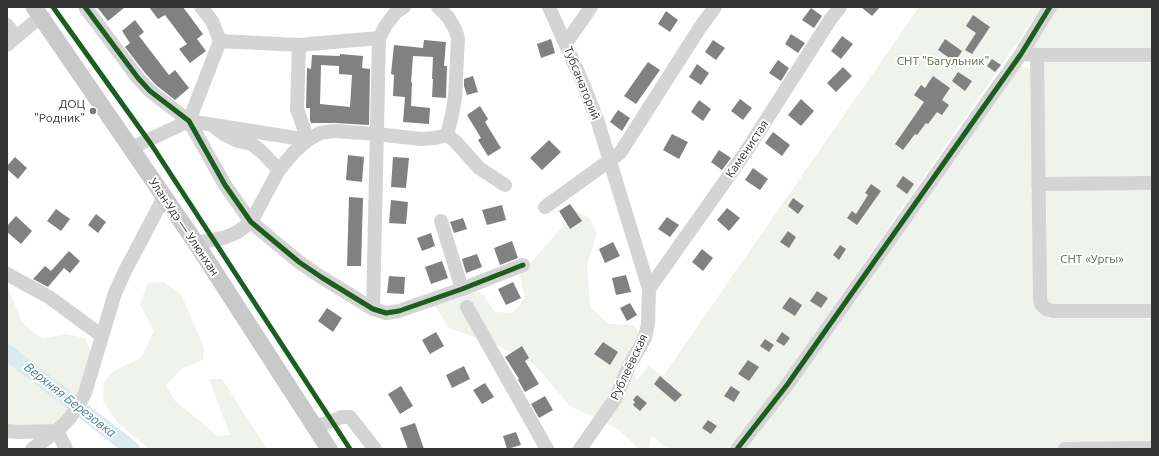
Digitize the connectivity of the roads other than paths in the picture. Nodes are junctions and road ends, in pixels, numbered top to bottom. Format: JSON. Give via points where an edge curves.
{"nodes":[{"id":1,"x":85,"y":7,"type":"edge"},
{"id":2,"x":201,"y":7,"type":"edge"},
{"id":3,"x":404,"y":7,"type":"edge"},
{"id":4,"x":438,"y":7,"type":"edge"},
{"id":5,"x":549,"y":7,"type":"edge"},
{"id":6,"x":591,"y":7,"type":"edge"},
{"id":7,"x":715,"y":7,"type":"edge"},
{"id":8,"x":840,"y":7,"type":"edge"},
{"id":9,"x":1050,"y":7,"type":"edge"},
{"id":10,"x":37,"y":12,"type":"edge"},
{"id":11,"x":7,"y":24,"type":"edge"},
{"id":12,"x":379,"y":38,"type":"junction"},
{"id":13,"x":11,"y":41,"type":"edge"},
{"id":14,"x":220,"y":41,"type":"junction"},
{"id":15,"x":566,"y":43,"type":"junction"},
{"id":16,"x":299,"y":45,"type":"junction"},
{"id":17,"x":1021,"y":54,"type":"junction"},
{"id":18,"x":1037,"y":55,"type":"junction"},
{"id":19,"x":1152,"y":55,"type":"edge"},
{"id":20,"x":189,"y":121,"type":"junction"},
{"id":21,"x":210,"y":124,"type":"junction"},
{"id":22,"x":377,"y":134,"type":"junction"},
{"id":23,"x":446,"y":135,"type":"junction"},
{"id":24,"x":308,"y":140,"type":"junction"},
{"id":25,"x":131,"y":148,"type":"junction"},
{"id":26,"x":610,"y":161,"type":"junction"},
{"id":27,"x":279,"y":170,"type":"junction"},
{"id":28,"x":1152,"y":183,"type":"edge"},
{"id":29,"x":1038,"y":184,"type":"junction"},
{"id":30,"x":505,"y":185,"type":"dead end"},
{"id":31,"x":164,"y":197,"type":"junction"},
{"id":32,"x":545,"y":207,"type":"dead end"},
{"id":33,"x":441,"y":221,"type":"dead end"},
{"id":34,"x":251,"y":222,"type":"junction"},
{"id":35,"x":196,"y":243,"type":"junction"},
{"id":36,"x":523,"y":265,"type":"dead end"},
{"id":37,"x":7,"y":274,"type":"edge"},
{"id":38,"x":462,"y":289,"type":"junction"},
{"id":39,"x":649,"y":289,"type":"junction"},
{"id":40,"x":467,"y":307,"type":"dead end"},
{"id":41,"x":373,"y":309,"type":"junction"},
{"id":42,"x":1152,"y":312,"type":"edge"},
{"id":43,"x":102,"y":336,"type":"junction"},
{"id":44,"x":315,"y":427,"type":"junction"},
{"id":45,"x":7,"y":431,"type":"edge"},
{"id":46,"x":57,"y":431,"type":"junction"},
{"id":47,"x":32,"y":449,"type":"edge"},
{"id":48,"x":66,"y":449,"type":"edge"},
{"id":49,"x":329,"y":449,"type":"edge"},
{"id":50,"x":374,"y":449,"type":"edge"},
{"id":51,"x":548,"y":449,"type":"edge"},
{"id":52,"x":580,"y":449,"type":"edge"},
{"id":53,"x":737,"y":449,"type":"edge"},
{"id":54,"x":1065,"y":449,"type":"edge"},
{"id":55,"x":1148,"y":449,"type":"edge"}],
"edges":[{"from":1,"to":20,"type":"street","via":[[138,78],[150,91]]},
{"from":2,"to":14,"type":"street","via":[[212,21]]},
{"from":3,"to":12,"type":"street","via":[[389,20]]},
{"from":4,"to":23,"type":"street","via":[[448,17],[458,38],[455,98]]},
{"from":5,"to":15,"type":"street","name":"Тубсанаторий"},
{"from":6,"to":15,"type":"street"},
{"from":7,"to":26,"type":"street","via":[[628,142]]},
{"from":8,"to":39,"type":"street","name":"Каменистая","via":[[747,150]]},
{"from":9,"to":17,"type":"street"},
{"from":10,"to":13,"type":"street"},
{"from":10,"to":25,"type":"main road","name":"Улан-Удэ — Улюнхан"},
{"from":11,"to":13,"type":"street"},
{"from":12,"to":16,"type":"street"},
{"from":12,"to":22,"type":"street"},
{"from":14,"to":16,"type":"street"},
{"from":14,"to":20,"type":"street"},
{"from":15,"to":26,"type":"street","name":"Тубсанаторий","via":[[597,119]]},
{"from":16,"to":24,"type":"street","via":[[297,109]]},
{"from":17,"to":18,"type":"street"},
{"from":17,"to":53,"type":"street","via":[[787,385]]},
{"from":18,"to":19,"type":"street"},
{"from":18,"to":29,"type":"street"},
{"from":20,"to":21,"type":"street"},
{"from":20,"to":25,"type":"street"},
{"from":20,"to":34,"type":"street","via":[[225,185]]},
{"from":21,"to":24,"type":"street"},
{"from":21,"to":27,"type":"street","via":[[225,135],[252,144]]},
{"from":22,"to":23,"type":"street","via":[[421,139]]},
{"from":22,"to":24,"type":"street","via":[[334,131],[320,133]]},
{"from":22,"to":41,"type":"street"},
{"from":23,"to":30,"type":"street","via":[[455,141],[479,168]]},
{"from":24,"to":27,"type":"street"},
{"from":25,"to":31,"type":"main road","name":"Улан-Удэ — Улюнхан"},
{"from":26,"to":32,"type":"street"},
{"from":26,"to":39,"type":"street","name":"Рублеёвская"},
{"from":27,"to":34,"type":"street"},
{"from":28,"to":29,"type":"street"},
{"from":29,"to":42,"type":"street","via":[[1041,304],[1053,311]]},
{"from":31,"to":35,"type":"main road","name":"Улан-Удэ — Улюнхан"},
{"from":31,"to":43,"type":"street","via":[[124,270]]},
{"from":33,"to":38,"type":"street"},
{"from":34,"to":35,"type":"street","via":[[236,234]]},
{"from":34,"to":41,"type":"street","via":[[299,262]]},
{"from":35,"to":44,"type":"main road","name":"Улан-Удэ — Улюнхан"},
{"from":36,"to":38,"type":"street"},
{"from":37,"to":43,"type":"street","via":[[49,297]]},
{"from":38,"to":41,"type":"street","via":[[399,311],[386,313]]},
{"from":39,"to":52,"type":"street","name":"Рублеёвская","via":[[645,338],[629,366],[615,399]]},
{"from":40,"to":51,"type":"street"},
{"from":43,"to":46,"type":"street","via":[[85,393],[77,408]]},
{"from":44,"to":49,"type":"main road","name":"Улан-Удэ — Улюнхан"},
{"from":44,"to":50,"type":"street","via":[[342,416],[350,417]]},
{"from":45,"to":46,"type":"street"},
{"from":46,"to":47,"type":"street"},
{"from":46,"to":48,"type":"street"},
{"from":54,"to":55,"type":"street"}]}
